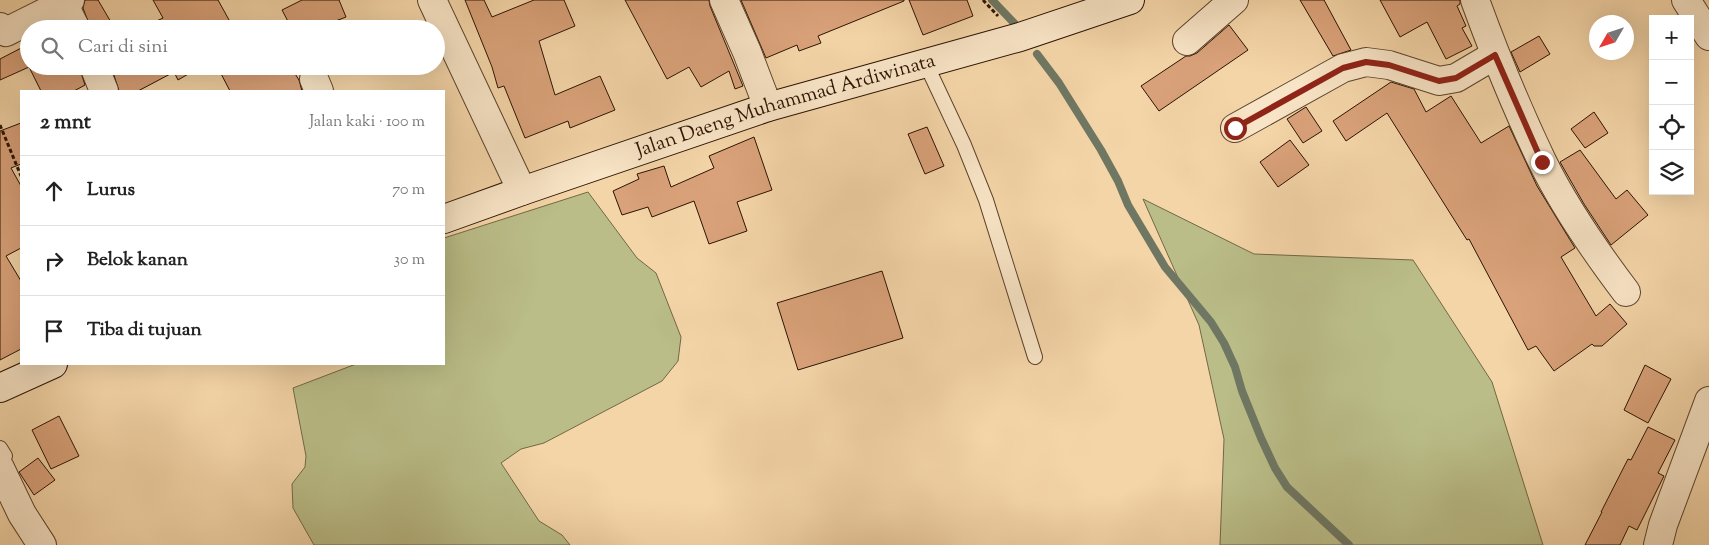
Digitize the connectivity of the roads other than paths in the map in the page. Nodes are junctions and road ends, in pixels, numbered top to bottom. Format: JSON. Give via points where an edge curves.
{"nodes":[{"id":1,"x":432,"y":0,"type":"edge"},
{"id":2,"x":724,"y":0,"type":"edge"},
{"id":3,"x":1130,"y":0,"type":"edge"},
{"id":4,"x":1234,"y":0,"type":"edge"},
{"id":5,"x":1475,"y":0,"type":"edge"},
{"id":6,"x":1686,"y":0,"type":"edge"},
{"id":7,"x":66,"y":2,"type":"edge"},
{"id":8,"x":30,"y":20,"type":"edge"},
{"id":9,"x":73,"y":20,"type":"edge"},
{"id":10,"x":441,"y":20,"type":"edge"},
{"id":11,"x":20,"y":25,"type":"edge"},
{"id":12,"x":0,"y":27,"type":"edge"},
{"id":13,"x":445,"y":28,"type":"edge"},
{"id":14,"x":1709,"y":36,"type":"edge"},
{"id":15,"x":1187,"y":41,"type":"dead end"},
{"id":16,"x":1495,"y":55,"type":"junction"},
{"id":17,"x":926,"y":64,"type":"junction"},
{"id":18,"x":98,"y":75,"type":"edge"},
{"id":19,"x":104,"y":90,"type":"edge"},
{"id":20,"x":768,"y":107,"type":"junction"},
{"id":21,"x":1235,"y":128,"type":"dead end"},
{"id":22,"x":522,"y":191,"type":"junction"},
{"id":23,"x":445,"y":219,"type":"edge"},
{"id":24,"x":1626,"y":292,"type":"dead end"},
{"id":25,"x":1034,"y":357,"type":"dead end"},
{"id":26,"x":51,"y":365,"type":"edge"},
{"id":27,"x":0,"y":388,"type":"edge"},
{"id":28,"x":1709,"y":401,"type":"edge"},
{"id":29,"x":2,"y":457,"type":"edge"},
{"id":30,"x":42,"y":545,"type":"edge"},
{"id":31,"x":1658,"y":545,"type":"edge"}],
"edges":[{"from":1,"to":10,"type":"street"},
{"from":2,"to":20,"type":"street"},
{"from":3,"to":17,"type":"street","name":"Jalan Daeng Muhammad Ardiwinata"},
{"from":4,"to":15,"type":"street"},
{"from":5,"to":16,"type":"street"},
{"from":6,"to":14,"type":"street"},
{"from":7,"to":8,"type":"street"},
{"from":7,"to":9,"type":"street"},
{"from":11,"to":12,"type":"street","via":[[6,32]]},
{"from":13,"to":22,"type":"street"},
{"from":16,"to":21,"type":"street","via":[[1456,78],[1439,81],[1389,65],[1366,62],[1343,68]]},
{"from":16,"to":24,"type":"street","via":[[1542,162],[1592,247]]},
{"from":17,"to":20,"type":"street","name":"Jalan Daeng Muhammad Ardiwinata"},
{"from":17,"to":25,"type":"lane","via":[[986,200]]},
{"from":18,"to":19,"type":"street"},
{"from":20,"to":22,"type":"street","name":"Jalan Daeng Muhammad Ardiwinata"},
{"from":22,"to":23,"type":"street","name":"Jalan Daeng Muhammad Ardiwinata"},
{"from":26,"to":27,"type":"street"},
{"from":28,"to":31,"type":"street"},
{"from":29,"to":30,"type":"street","via":[[22,514]]}]}
